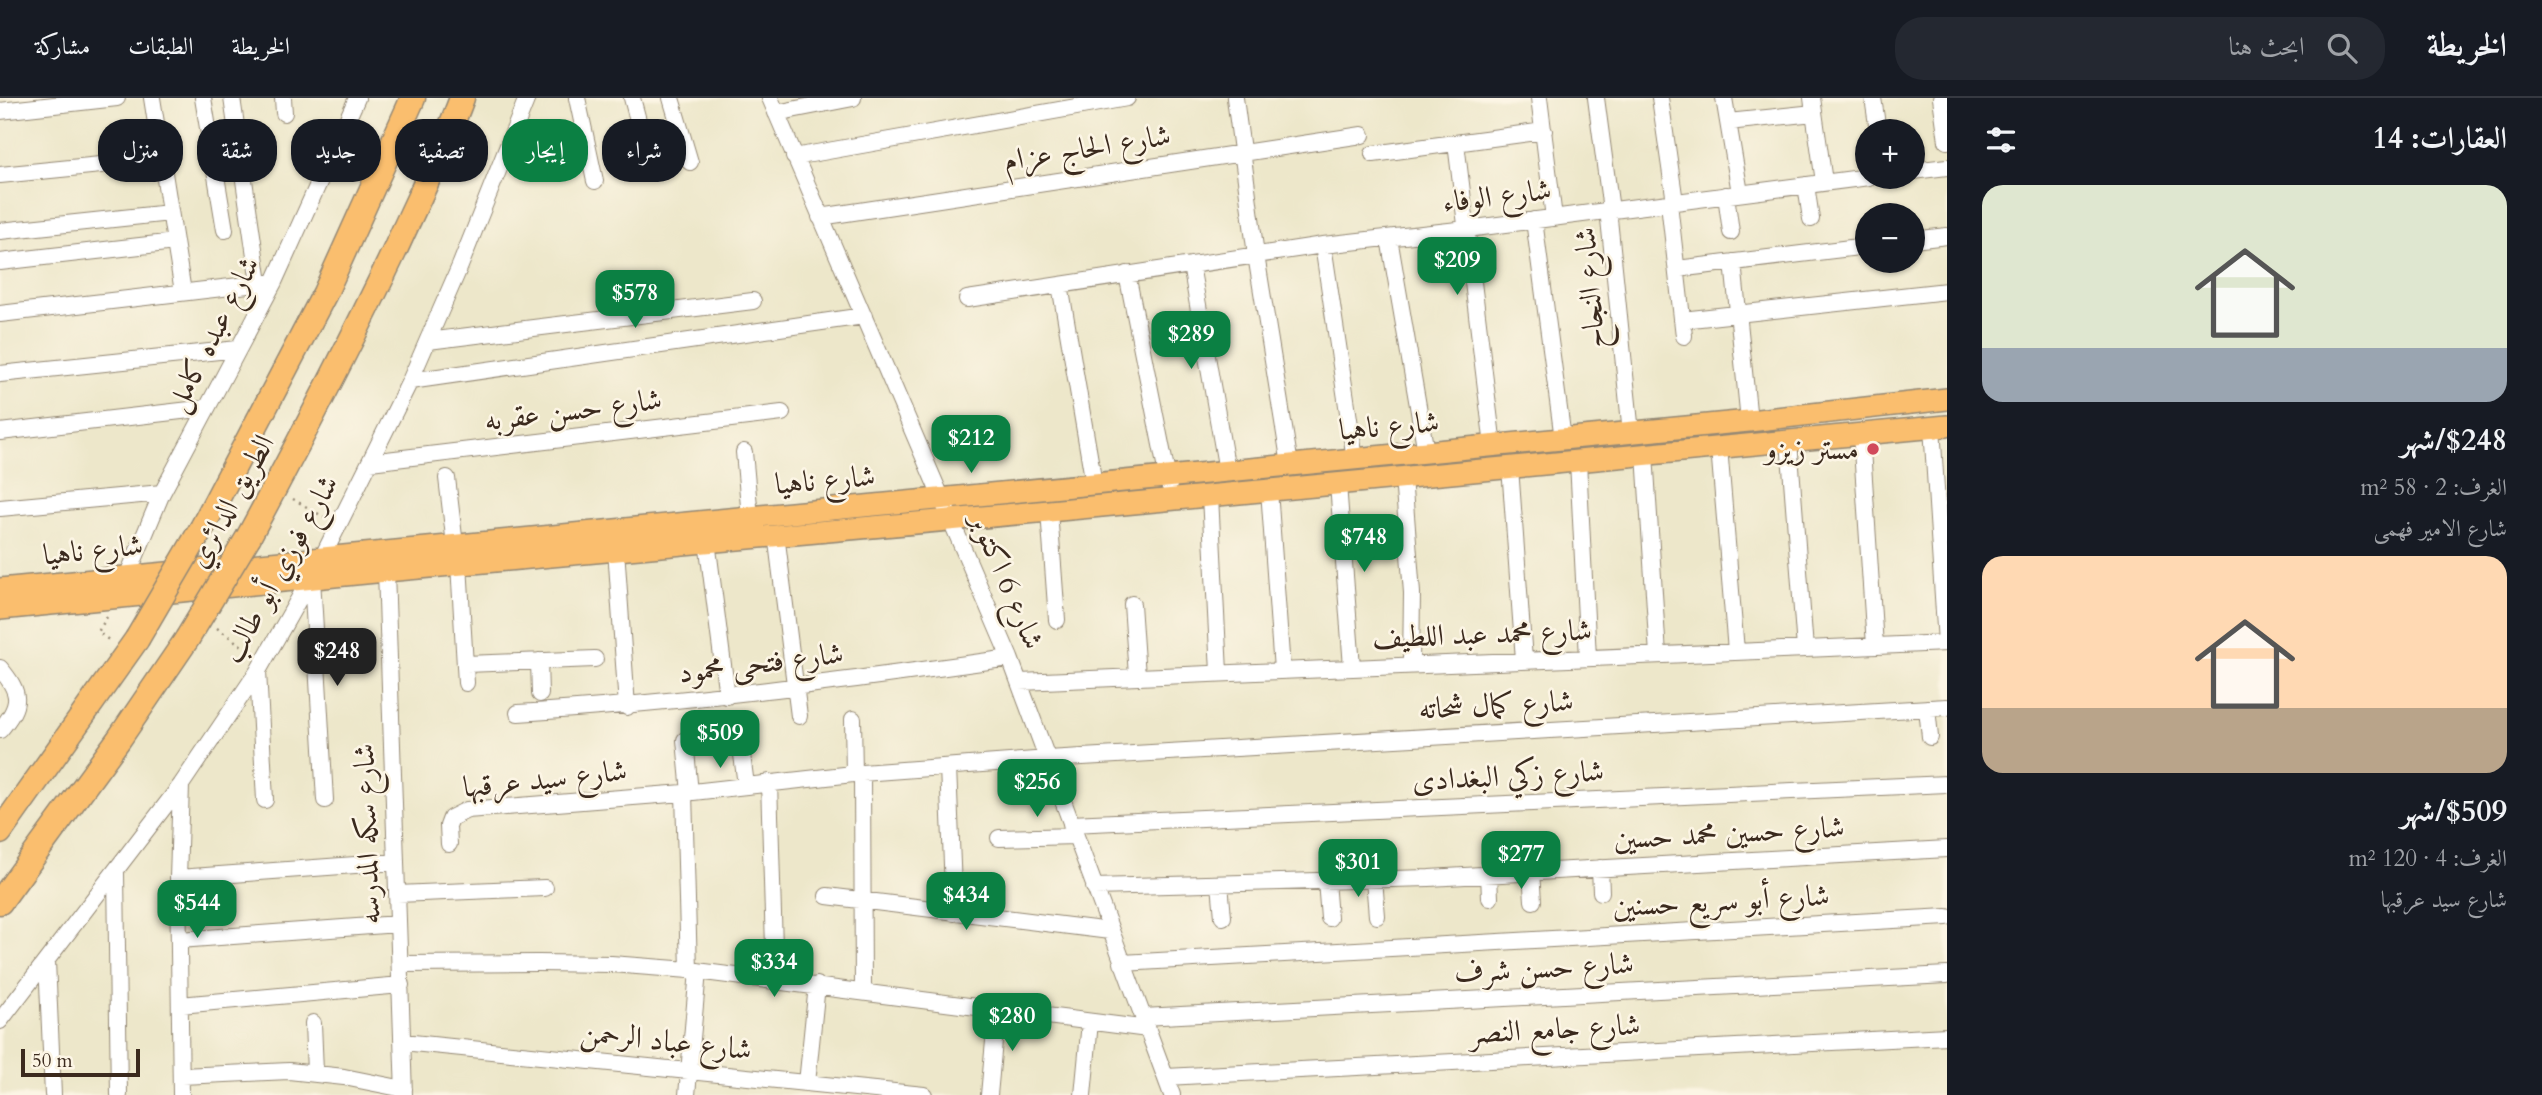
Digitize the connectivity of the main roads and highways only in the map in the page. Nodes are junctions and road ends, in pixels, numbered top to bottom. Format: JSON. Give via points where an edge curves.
{"nodes":[{"id":1,"x":462,"y":98,"type":"edge"},
{"id":2,"x":409,"y":108,"type":"edge"},
{"id":3,"x":1947,"y":399,"type":"edge"},
{"id":4,"x":1939,"y":426,"type":"edge"},
{"id":5,"x":664,"y":535,"type":"junction"},
{"id":6,"x":457,"y":555,"type":"junction"},
{"id":7,"x":0,"y":589,"type":"edge"},
{"id":8,"x":0,"y":609,"type":"edge"},
{"id":9,"x":0,"y":832,"type":"edge"},
{"id":10,"x":0,"y":902,"type":"edge"}],
"edges":[{"from":1,"to":10,"type":"highway","name":"الطريق الدائري","bridge":true,"via":[[447,139],[319,407],[249,536],[119,739]]},
{"from":2,"to":9,"type":"highway","name":"الطريق الدائري","bridge":true,"via":[[325,293],[202,528],[137,639]]},
{"from":3,"to":5,"type":"main road","name":"شارع ناهيا","via":[[750,517]]},
{"from":4,"to":5,"type":"main road","name":"شارع ناهيا","via":[[1048,512],[707,541]]},
{"from":5,"to":6,"type":"main road","name":"شارع ناهيا"},
{"from":5,"to":6,"type":"main road","name":"شارع ناهيا","via":[[616,549]]},
{"from":6,"to":7,"type":"main road","name":"شارع ناهيا","via":[[322,558]]},
{"from":6,"to":8,"type":"main road","name":"شارع ناهيا","via":[[386,570]]}]}
